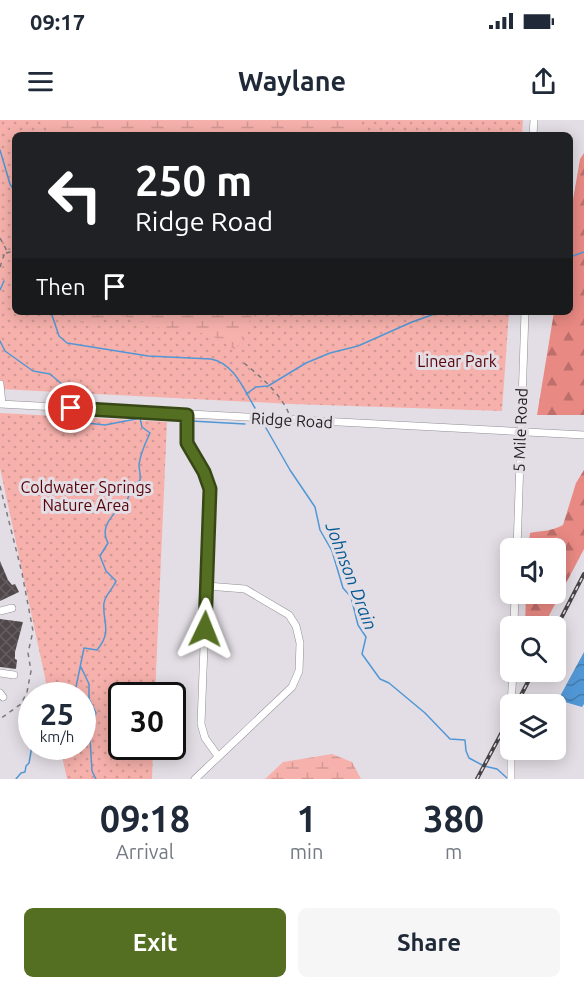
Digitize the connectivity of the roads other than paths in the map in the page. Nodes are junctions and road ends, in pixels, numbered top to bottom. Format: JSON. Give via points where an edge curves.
{"nodes":[{"id":1,"x":525,"y":315,"type":"edge"},
{"id":2,"x":0,"y":384,"type":"edge"},
{"id":3,"x":1,"y":404,"type":"edge"},
{"id":4,"x":187,"y":415,"type":"junction"},
{"id":5,"x":520,"y":432,"type":"junction"},
{"id":6,"x":584,"y":435,"type":"edge"},
{"id":7,"x":517,"y":538,"type":"edge"},
{"id":8,"x":207,"y":586,"type":"junction"},
{"id":9,"x":12,"y":608,"type":"dead end"},
{"id":10,"x":0,"y":611,"type":"edge"},
{"id":11,"x":0,"y":673,"type":"edge"},
{"id":12,"x":14,"y":675,"type":"dead end"},
{"id":13,"x":218,"y":756,"type":"junction"},
{"id":14,"x":195,"y":779,"type":"edge"}],
"edges":[{"from":1,"to":5,"type":"street","name":"5 Mile Road"},
{"from":2,"to":3,"type":"street"},
{"from":3,"to":4,"type":"street","name":"Ridge Road"},
{"from":4,"to":5,"type":"street","name":"Ridge Road"},
{"from":4,"to":8,"type":"street","via":[[187,443],[210,489]]},
{"from":5,"to":6,"type":"street","name":"Ridge Road"},
{"from":5,"to":7,"type":"street","name":"5 Mile Road"},
{"from":8,"to":13,"type":"street","via":[[201,724],[205,738]]},
{"from":8,"to":13,"type":"street","via":[[242,588],[282,610],[294,622],[300,643],[298,675],[292,687]]},
{"from":9,"to":10,"type":"street"},
{"from":11,"to":12,"type":"street"},
{"from":13,"to":14,"type":"street"}]}
